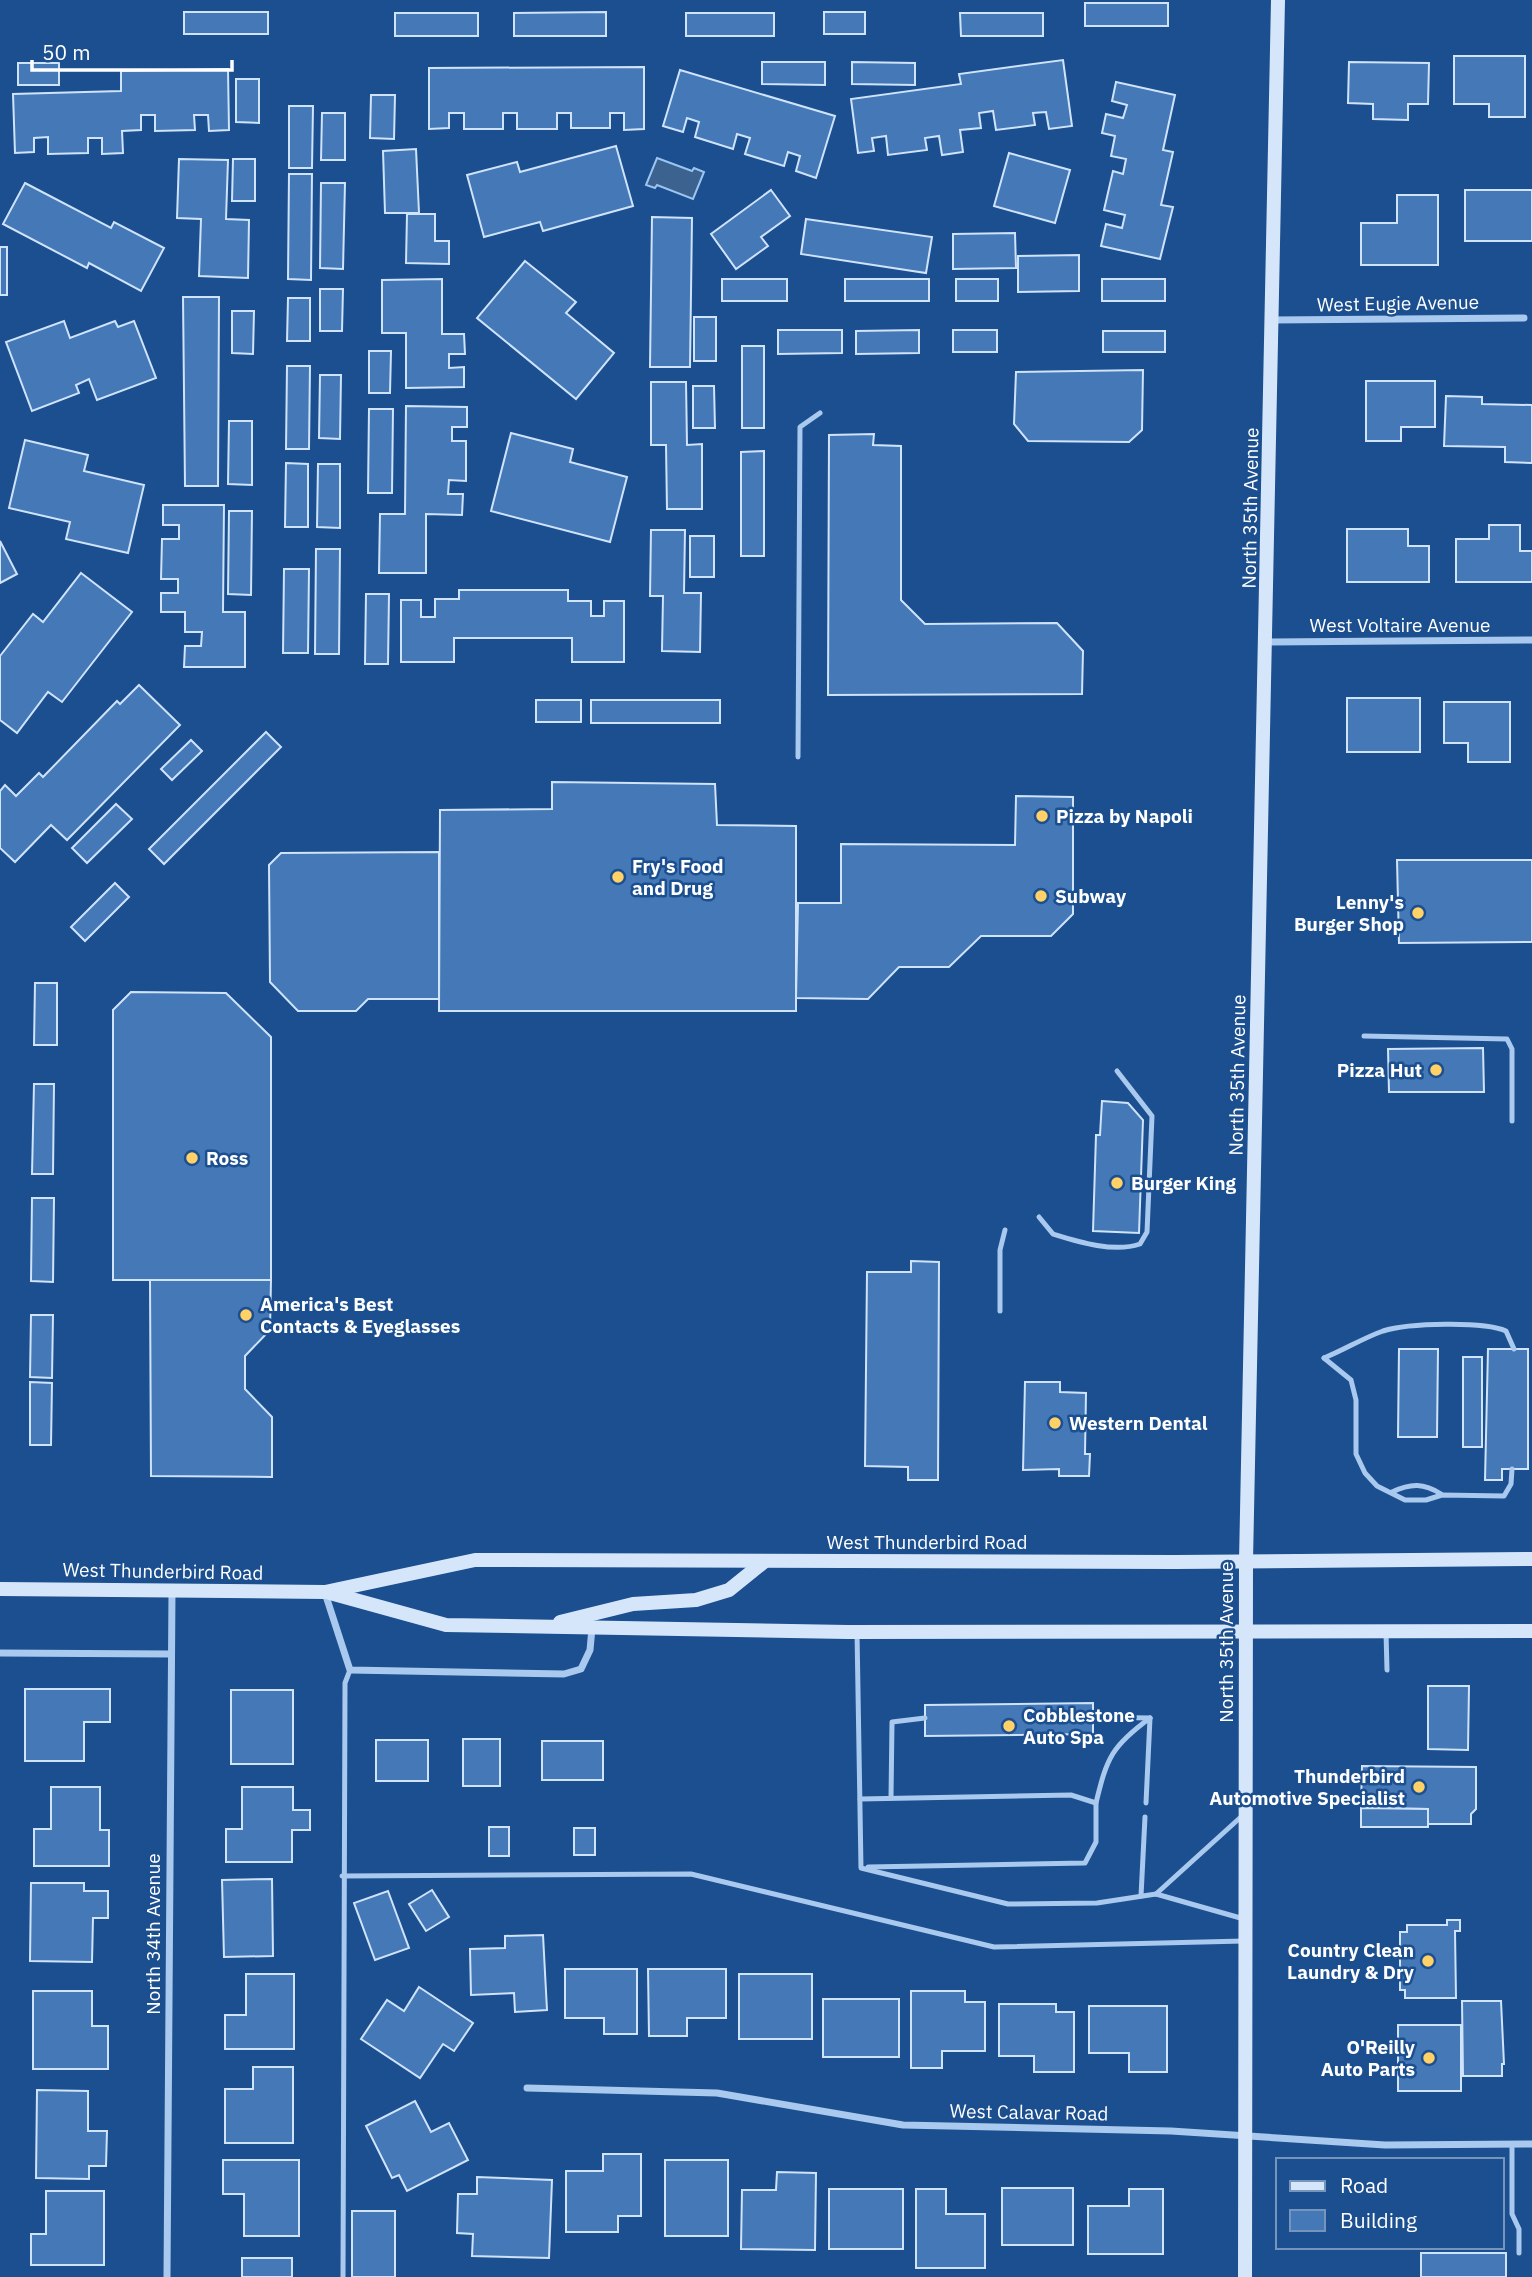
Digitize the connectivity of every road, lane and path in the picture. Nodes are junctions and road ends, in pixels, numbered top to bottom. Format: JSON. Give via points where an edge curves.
{"nodes":[{"id":1,"x":1278,"y":0,"type":"edge"},
{"id":2,"x":1524,"y":318,"type":"dead end"},
{"id":3,"x":1273,"y":320,"type":"junction"},
{"id":4,"x":820,"y":413,"type":"dead end"},
{"id":5,"x":1532,"y":640,"type":"edge"},
{"id":6,"x":1267,"y":642,"type":"junction"},
{"id":7,"x":798,"y":757,"type":"dead end"},
{"id":8,"x":1364,"y":1036,"type":"dead end"},
{"id":9,"x":1117,"y":1071,"type":"dead end"},
{"id":10,"x":1512,"y":1121,"type":"dead end"},
{"id":11,"x":1039,"y":1217,"type":"dead end"},
{"id":12,"x":1004,"y":1230,"type":"dead end"},
{"id":13,"x":1000,"y":1311,"type":"dead end"},
{"id":14,"x":1514,"y":1349,"type":"dead end"},
{"id":15,"x":1512,"y":1469,"type":"dead end"},
{"id":16,"x":1392,"y":1492,"type":"junction"},
{"id":17,"x":1442,"y":1495,"type":"junction"},
{"id":18,"x":1532,"y":1559,"type":"edge"},
{"id":19,"x":765,"y":1560,"type":"junction"},
{"id":20,"x":1245,"y":1561,"type":"junction"},
{"id":21,"x":0,"y":1589,"type":"edge"},
{"id":22,"x":172,"y":1591,"type":"junction"},
{"id":23,"x":325,"y":1592,"type":"junction"},
{"id":24,"x":542,"y":1626,"type":"junction"},
{"id":25,"x":592,"y":1628,"type":"junction"},
{"id":26,"x":1532,"y":1630,"type":"edge"},
{"id":27,"x":857,"y":1632,"type":"junction"},
{"id":28,"x":1386,"y":1632,"type":"junction"},
{"id":29,"x":1245,"y":1633,"type":"junction"},
{"id":30,"x":0,"y":1653,"type":"edge"},
{"id":31,"x":171,"y":1654,"type":"junction"},
{"id":32,"x":351,"y":1670,"type":"junction"},
{"id":33,"x":1387,"y":1670,"type":"dead end"},
{"id":34,"x":1093,"y":1717,"type":"dead end"},
{"id":35,"x":925,"y":1718,"type":"dead end"},
{"id":36,"x":1150,"y":1718,"type":"junction"},
{"id":37,"x":891,"y":1798,"type":"junction"},
{"id":38,"x":860,"y":1799,"type":"junction"},
{"id":39,"x":1096,"y":1803,"type":"junction"},
{"id":40,"x":1146,"y":1803,"type":"dead end"},
{"id":41,"x":1245,"y":1813,"type":"junction"},
{"id":42,"x":1145,"y":1817,"type":"dead end"},
{"id":43,"x":861,"y":1868,"type":"junction"},
{"id":44,"x":342,"y":1876,"type":"junction"},
{"id":45,"x":1156,"y":1894,"type":"junction"},
{"id":46,"x":1141,"y":1896,"type":"junction"},
{"id":47,"x":1245,"y":1920,"type":"junction"},
{"id":48,"x":1245,"y":1941,"type":"junction"},
{"id":49,"x":527,"y":2088,"type":"dead end"},
{"id":50,"x":1245,"y":2137,"type":"junction"},
{"id":51,"x":1512,"y":2144,"type":"junction"},
{"id":52,"x":1532,"y":2144,"type":"edge"},
{"id":53,"x":1519,"y":2253,"type":"dead end"},
{"id":54,"x":167,"y":2277,"type":"edge"},
{"id":55,"x":343,"y":2277,"type":"edge"},
{"id":56,"x":1245,"y":2277,"type":"edge"}],
"edges":[{"from":1,"to":3,"type":"main road","name":"North 35th Avenue"},
{"from":2,"to":3,"type":"street","name":"West Eugie Avenue"},
{"from":3,"to":6,"type":"main road","name":"North 35th Avenue"},
{"from":4,"to":7,"type":"lane","via":[[800,427]]},
{"from":5,"to":6,"type":"street","name":"West Voltaire Avenue"},
{"from":6,"to":20,"type":"main road","name":"North 35th Avenue"},
{"from":8,"to":10,"type":"lane","via":[[1507,1039],[1512,1049]]},
{"from":9,"to":11,"type":"lane","via":[[1152,1116],[1147,1232],[1140,1244],[1129,1248],[1108,1246],[1053,1234]]},
{"from":12,"to":13,"type":"lane"},
{"from":14,"to":16,"type":"lane","via":[[1506,1331],[1493,1325],[1413,1325],[1383,1331],[1324,1358],[1351,1380],[1356,1400],[1356,1454],[1365,1473],[1377,1486]]},
{"from":15,"to":17,"type":"lane","via":[[1504,1496]]},
{"from":16,"to":17,"type":"lane","via":[[1405,1500]]},
{"from":16,"to":17,"type":"lane","via":[[1406,1485],[1427,1485]]},
{"from":18,"to":20,"type":"main road","name":"West Thunderbird Road"},
{"from":19,"to":20,"type":"main road","name":"West Thunderbird Road"},
{"from":19,"to":23,"type":"main road","name":"West Thunderbird Road","via":[[475,1560]]},
{"from":19,"to":24,"type":"main road","via":[[729,1590],[696,1600],[633,1604]]},
{"from":20,"to":29,"type":"main road","name":"North 35th Avenue"},
{"from":21,"to":22,"type":"main road","name":"West Thunderbird Road"},
{"from":22,"to":23,"type":"main road","name":"West Thunderbird Road"},
{"from":22,"to":31,"type":"street","name":"North 34th Avenue"},
{"from":23,"to":24,"type":"main road","name":"West Thunderbird Road","via":[[446,1625]]},
{"from":23,"to":32,"type":"street"},
{"from":24,"to":25,"type":"main road","name":"West Thunderbird Road"},
{"from":25,"to":27,"type":"main road","name":"West Thunderbird Road"},
{"from":25,"to":32,"type":"street","via":[[590,1650],[581,1669],[564,1674]]},
{"from":26,"to":28,"type":"main road","name":"West Thunderbird Road"},
{"from":27,"to":29,"type":"main road","name":"West Thunderbird Road"},
{"from":27,"to":38,"type":"lane"},
{"from":28,"to":29,"type":"main road","name":"West Thunderbird Road"},
{"from":28,"to":33,"type":"lane"},
{"from":29,"to":41,"type":"main road","name":"North 35th Avenue"},
{"from":30,"to":31,"type":"street"},
{"from":31,"to":54,"type":"street","name":"North 34th Avenue"},
{"from":32,"to":44,"type":"lane","via":[[345,1683]]},
{"from":34,"to":36,"type":"lane"},
{"from":35,"to":37,"type":"lane","via":[[892,1721]]},
{"from":36,"to":39,"type":"lane","via":[[1122,1738],[1105,1765]]},
{"from":36,"to":40,"type":"lane"},
{"from":37,"to":38,"type":"lane"},
{"from":37,"to":39,"type":"lane","via":[[1071,1795]]},
{"from":38,"to":43,"type":"lane"},
{"from":39,"to":43,"type":"lane","via":[[1096,1842],[1085,1863]]},
{"from":41,"to":45,"type":"lane"},
{"from":41,"to":47,"type":"main road","name":"North 35th Avenue"},
{"from":42,"to":46,"type":"lane"},
{"from":43,"to":46,"type":"lane","via":[[1008,1904]]},
{"from":44,"to":48,"type":"lane","via":[[691,1874],[994,1947]]},
{"from":44,"to":55,"type":"lane"},
{"from":45,"to":46,"type":"lane"},
{"from":45,"to":47,"type":"lane"},
{"from":47,"to":48,"type":"main road","name":"North 35th Avenue"},
{"from":48,"to":50,"type":"main road","name":"North 35th Avenue"},
{"from":49,"to":50,"type":"street","name":"West Calavar Road","via":[[717,2093],[903,2124]]},
{"from":50,"to":51,"type":"street","name":"West Calavar Road","via":[[1385,2145]]},
{"from":50,"to":56,"type":"main road","name":"North 35th Avenue"},
{"from":51,"to":52,"type":"street","name":"West Calavar Road"},
{"from":51,"to":53,"type":"lane","via":[[1512,2214],[1519,2230]]}]}
